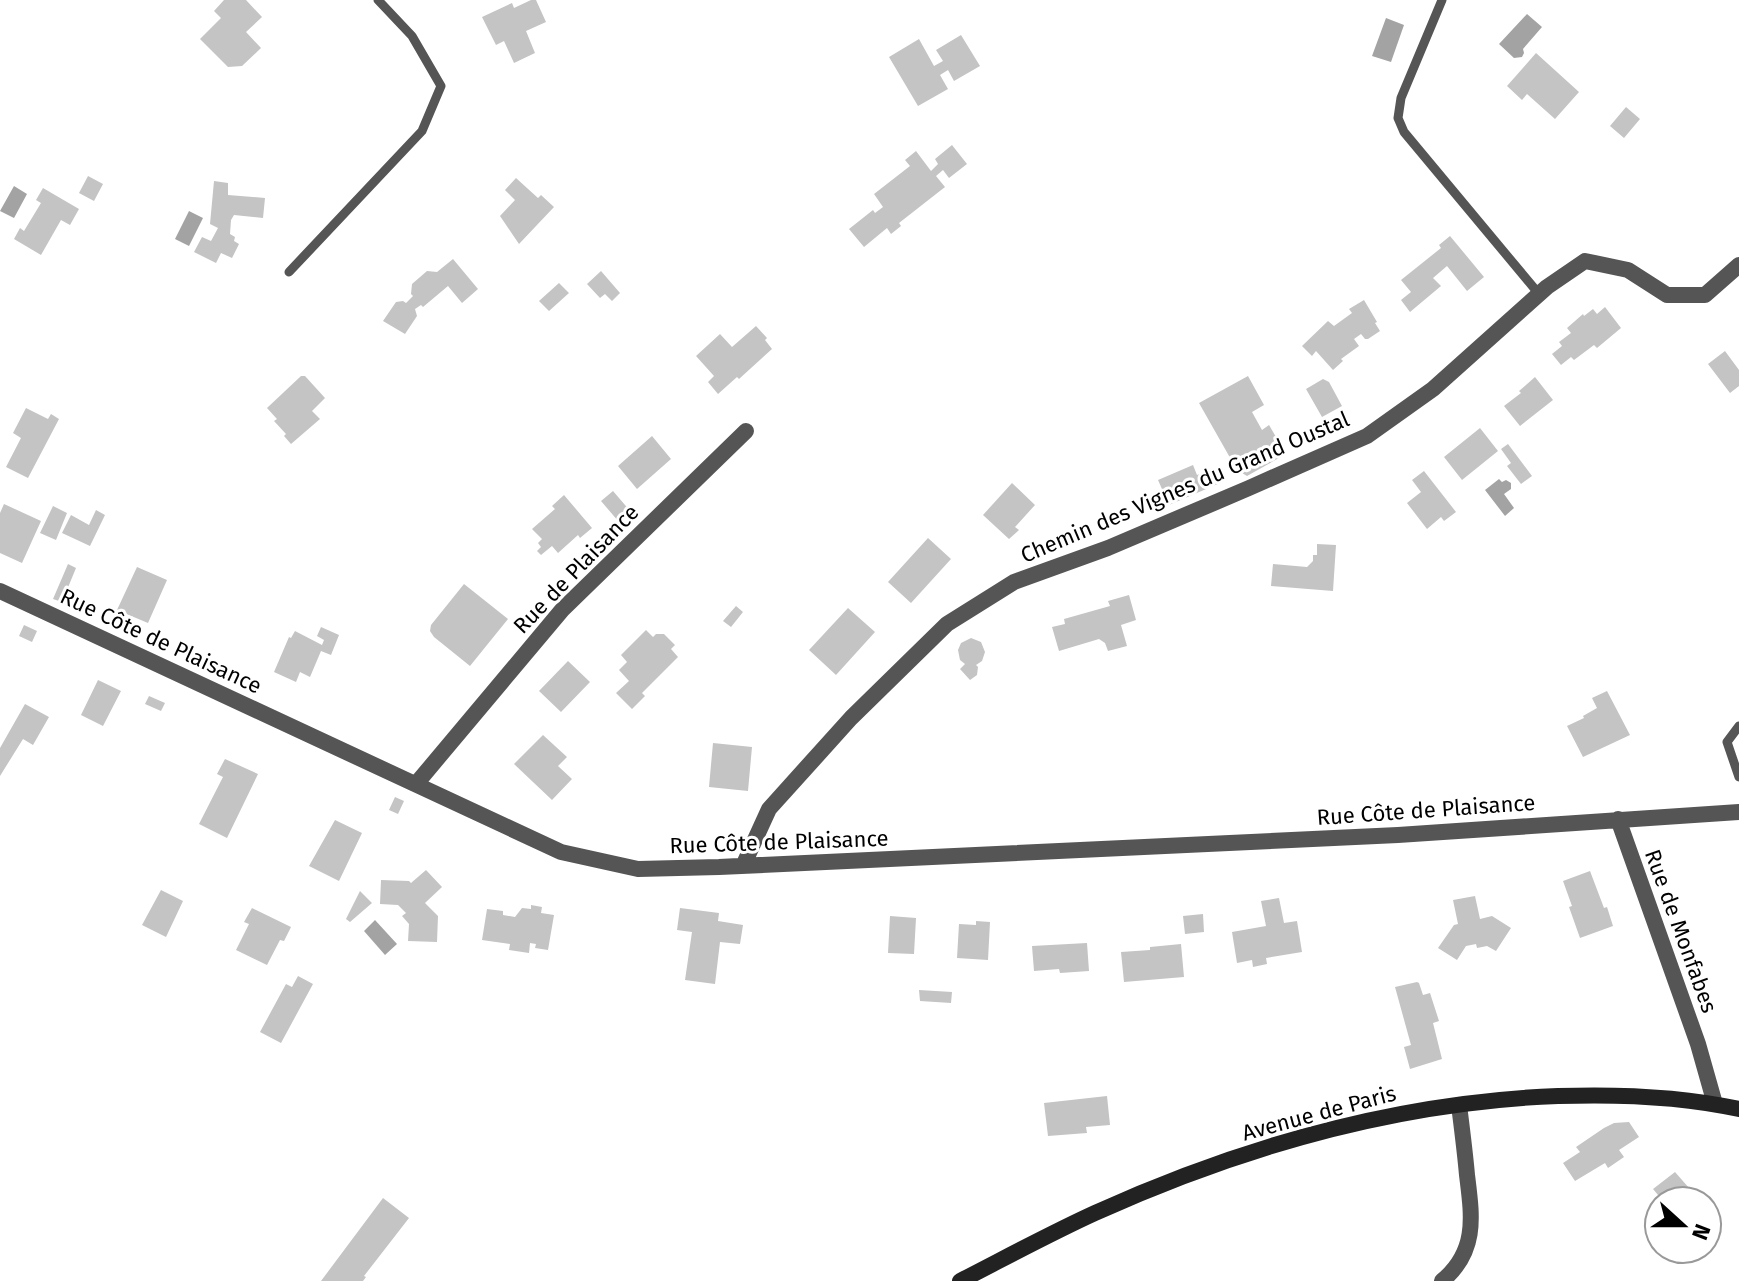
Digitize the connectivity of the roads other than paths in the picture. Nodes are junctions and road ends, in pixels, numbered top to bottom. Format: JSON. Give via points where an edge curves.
{"nodes":[{"id":1,"x":378,"y":0,"type":"edge"},
{"id":2,"x":1442,"y":0,"type":"edge"},
{"id":3,"x":1739,"y":265,"type":"edge"},
{"id":4,"x":289,"y":272,"type":"dead end"},
{"id":5,"x":1539,"y":294,"type":"junction"},
{"id":6,"x":746,"y":431,"type":"dead end"},
{"id":7,"x":0,"y":591,"type":"edge"},
{"id":8,"x":1739,"y":726,"type":"edge"},
{"id":9,"x":1739,"y":777,"type":"edge"},
{"id":10,"x":416,"y":784,"type":"junction"},
{"id":11,"x":1739,"y":812,"type":"edge"},
{"id":12,"x":1618,"y":819,"type":"junction"},
{"id":13,"x":743,"y":866,"type":"junction"},
{"id":14,"x":1715,"y":1104,"type":"junction"},
{"id":15,"x":1459,"y":1105,"type":"junction"},
{"id":16,"x":1739,"y":1109,"type":"edge"},
{"id":17,"x":960,"y":1281,"type":"edge"},
{"id":18,"x":1442,"y":1281,"type":"edge"}],
"edges":[{"from":1,"to":4,"type":"lane","via":[[412,36],[441,86],[422,131]]},
{"from":2,"to":5,"type":"lane","via":[[1401,98],[1398,118],[1404,132]]},
{"from":3,"to":5,"type":"street","name":"Chemin des Vignes du Grand Oustal","via":[[1705,295],[1667,295],[1628,270],[1585,261]]},
{"from":5,"to":13,"type":"street","name":"Chemin des Vignes du Grand Oustal","via":[[1433,389],[1367,436],[1108,548],[1014,582],[947,624],[851,718],[769,809]]},
{"from":6,"to":10,"type":"street","name":"Rue de Plaisance","via":[[562,610]]},
{"from":7,"to":10,"type":"street","name":"Rue Côte de Plaisance"},
{"from":8,"to":9,"type":"lane","via":[[1727,742]]},
{"from":10,"to":13,"type":"street","name":"Rue Côte de Plaisance","via":[[561,852],[638,869]]},
{"from":11,"to":12,"type":"street","name":"Rue Côte de Plaisance"},
{"from":12,"to":13,"type":"street","name":"Rue Côte de Plaisance","via":[[1398,835]]},
{"from":12,"to":14,"type":"street","name":"Rue de Monfabes"},
{"from":14,"to":15,"type":"main road","name":"Avenue de Paris","via":[[1615,1095]]},
{"from":14,"to":16,"type":"main road","name":"Avenue de Paris"},
{"from":15,"to":17,"type":"main road","name":"Avenue de Paris","via":[[1304,1136],[1205,1168],[1095,1213]]},
{"from":15,"to":18,"type":"street","via":[[1473,1219],[1460,1260]]}]}
